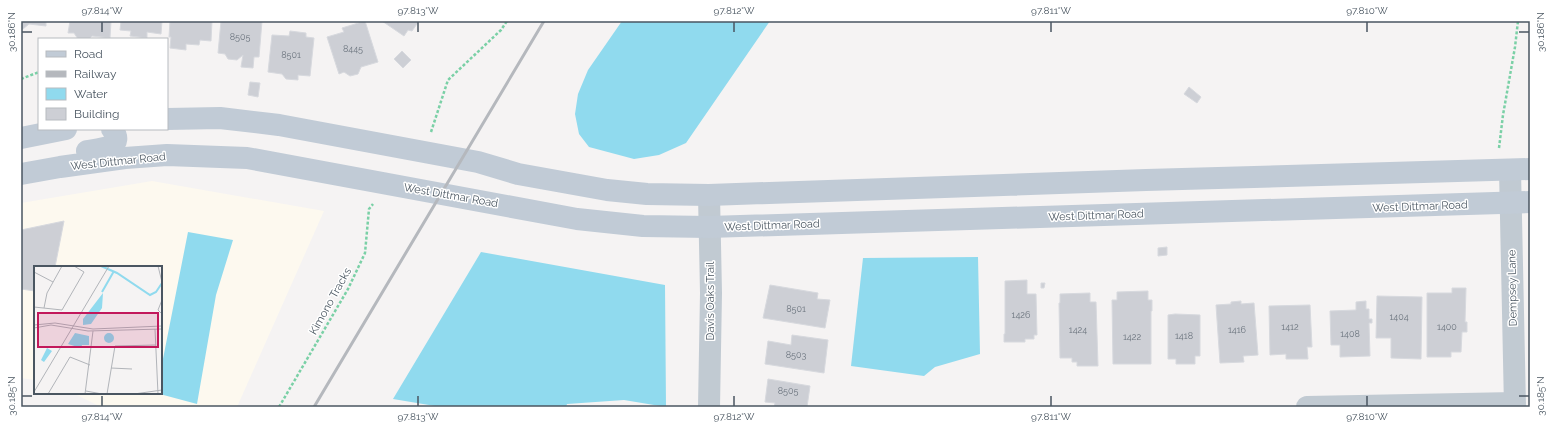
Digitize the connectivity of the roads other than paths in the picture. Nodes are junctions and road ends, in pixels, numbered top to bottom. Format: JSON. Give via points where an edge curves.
{"nodes":[{"id":1,"x":168,"y":119,"type":"edge"},
{"id":2,"x":61,"y":130,"type":"edge"},
{"id":3,"x":113,"y":130,"type":"edge"},
{"id":4,"x":21,"y":138,"type":"edge"},
{"id":5,"x":21,"y":163,"type":"edge"},
{"id":6,"x":1513,"y":164,"type":"edge"},
{"id":7,"x":21,"y":174,"type":"edge"},
{"id":8,"x":709,"y":195,"type":"junction"},
{"id":9,"x":1520,"y":202,"type":"edge"},
{"id":10,"x":709,"y":227,"type":"junction"},
{"id":11,"x":1515,"y":405,"type":"edge"},
{"id":12,"x":709,"y":407,"type":"edge"},
{"id":13,"x":1307,"y":407,"type":"edge"}],
"edges":[{"from":1,"to":8,"type":"street","via":[[220,118],[279,124],[478,162],[518,174],[607,190],[647,194]]},
{"from":2,"to":4,"type":"street"},
{"from":3,"to":5,"type":"street","via":[[116,140],[114,145],[108,148]]},
{"from":6,"to":8,"type":"street"},
{"from":6,"to":9,"type":"street","name":"Dempsey Lane"},
{"from":7,"to":10,"type":"street","name":"West Dittmar Road","via":[[125,158],[167,155],[247,158],[577,219],[643,226]]},
{"from":8,"to":10,"type":"street","name":"Davis Oaks Trail"},
{"from":9,"to":10,"type":"street","name":"West Dittmar Road"},
{"from":9,"to":11,"type":"street","name":"Dempsey Lane"},
{"from":10,"to":12,"type":"street","name":"Davis Oaks Trail"},
{"from":11,"to":13,"type":"street"}]}
